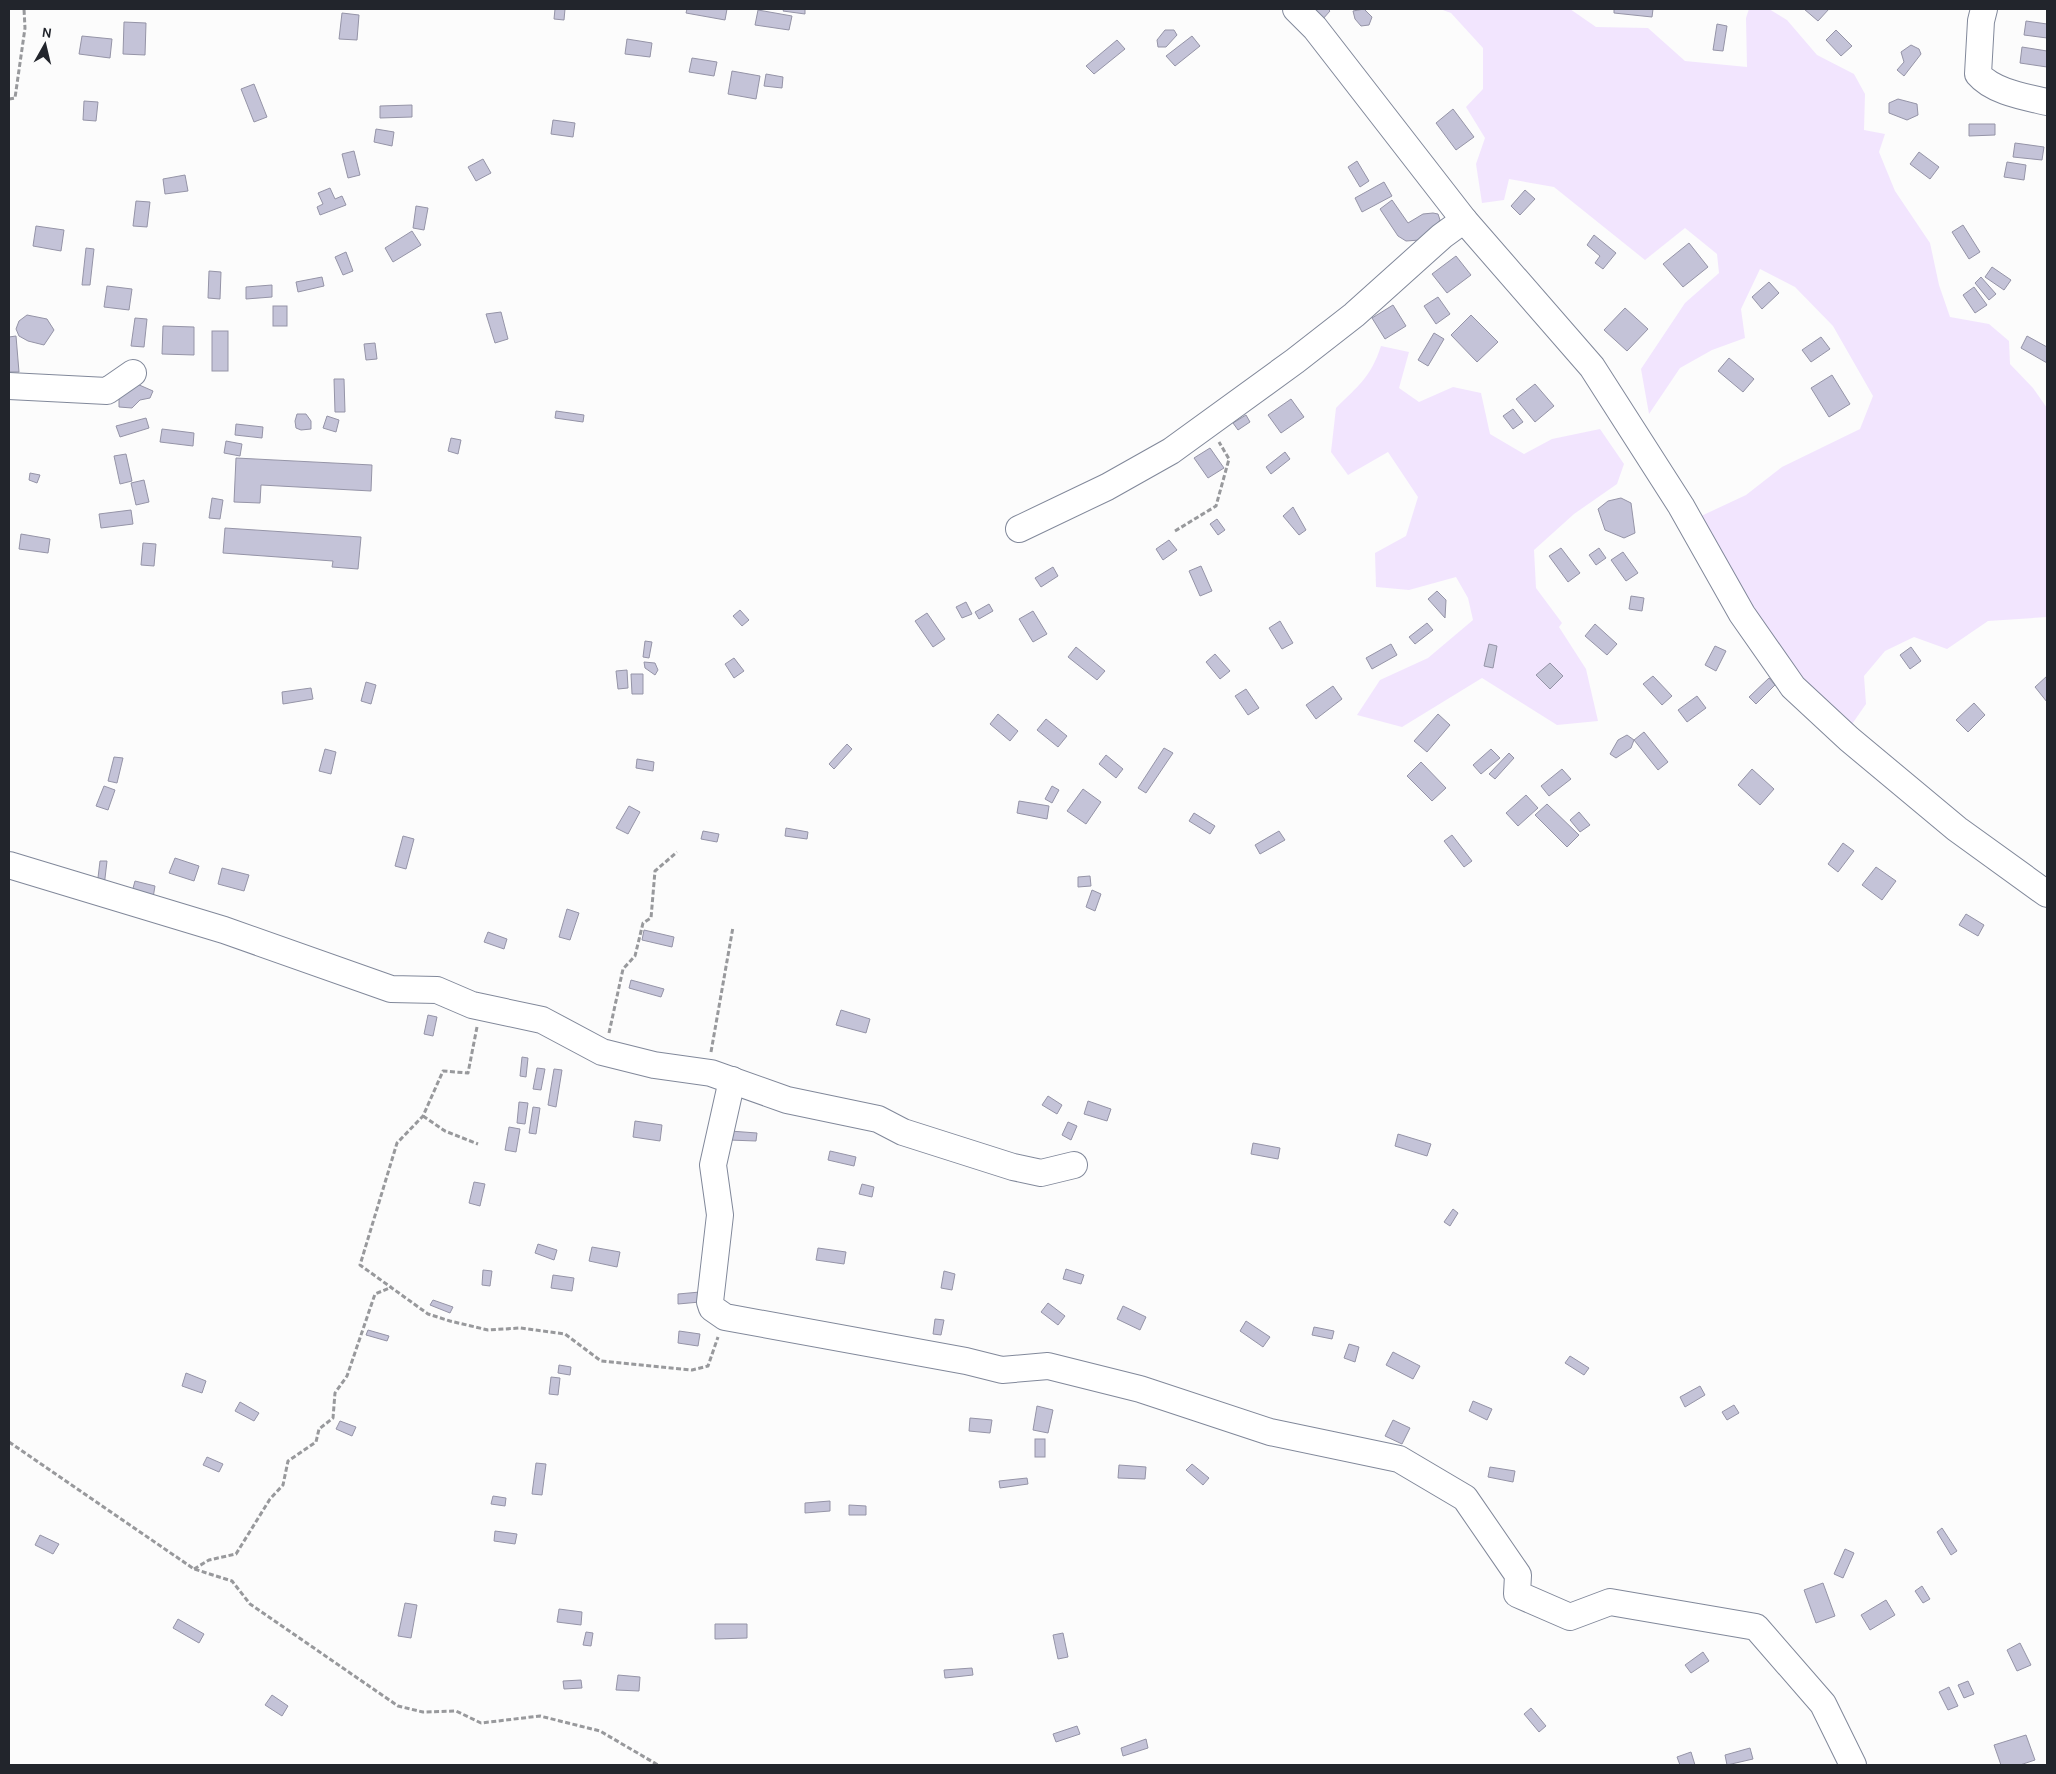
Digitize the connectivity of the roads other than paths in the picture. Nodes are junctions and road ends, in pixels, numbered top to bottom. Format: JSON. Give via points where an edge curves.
{"nodes":[{"id":1,"x":1296,"y":9,"type":"edge"},
{"id":2,"x":1984,"y":9,"type":"edge"},
{"id":3,"x":2047,"y":102,"type":"edge"},
{"id":4,"x":1464,"y":220,"type":"junction"},
{"id":5,"x":133,"y":373,"type":"dead end"},
{"id":6,"x":9,"y":386,"type":"edge"},
{"id":7,"x":1019,"y":530,"type":"dead end"},
{"id":8,"x":9,"y":865,"type":"edge"},
{"id":9,"x":2047,"y":894,"type":"edge"},
{"id":10,"x":732,"y":1080,"type":"junction"},
{"id":11,"x":1074,"y":1165,"type":"dead end"},
{"id":12,"x":1853,"y":1765,"type":"edge"}],
"edges":[{"from":1,"to":4,"type":"street","via":[[1315,28]]},
{"from":2,"to":3,"type":"street","via":[[1978,74],[1982,80]]},
{"from":4,"to":7,"type":"street","via":[[1354,315],[1209,424],[1141,469]]},
{"from":4,"to":9,"type":"street","via":[[1592,367],[1681,506],[1742,614],[1793,687],[1849,739],[1957,829]]},
{"from":5,"to":6,"type":"street","via":[[107,392]]},
{"from":8,"to":10,"type":"street","via":[[224,930],[391,989],[437,990],[480,1007],[542,1020],[602,1052],[654,1065],[707,1072]]},
{"from":10,"to":11,"type":"street","via":[[787,1100],[878,1119],[903,1132],[1013,1167],[1041,1173]]},
{"from":10,"to":12,"type":"street","via":[[713,1165],[720,1215],[710,1302],[712,1308],[725,1317],[1002,1370],[1048,1366],[1140,1389],[1265,1431],[1399,1458],[1465,1498],[1518,1575],[1517,1594],[1570,1617],[1610,1602],[1756,1627],[1823,1704]]}]}
